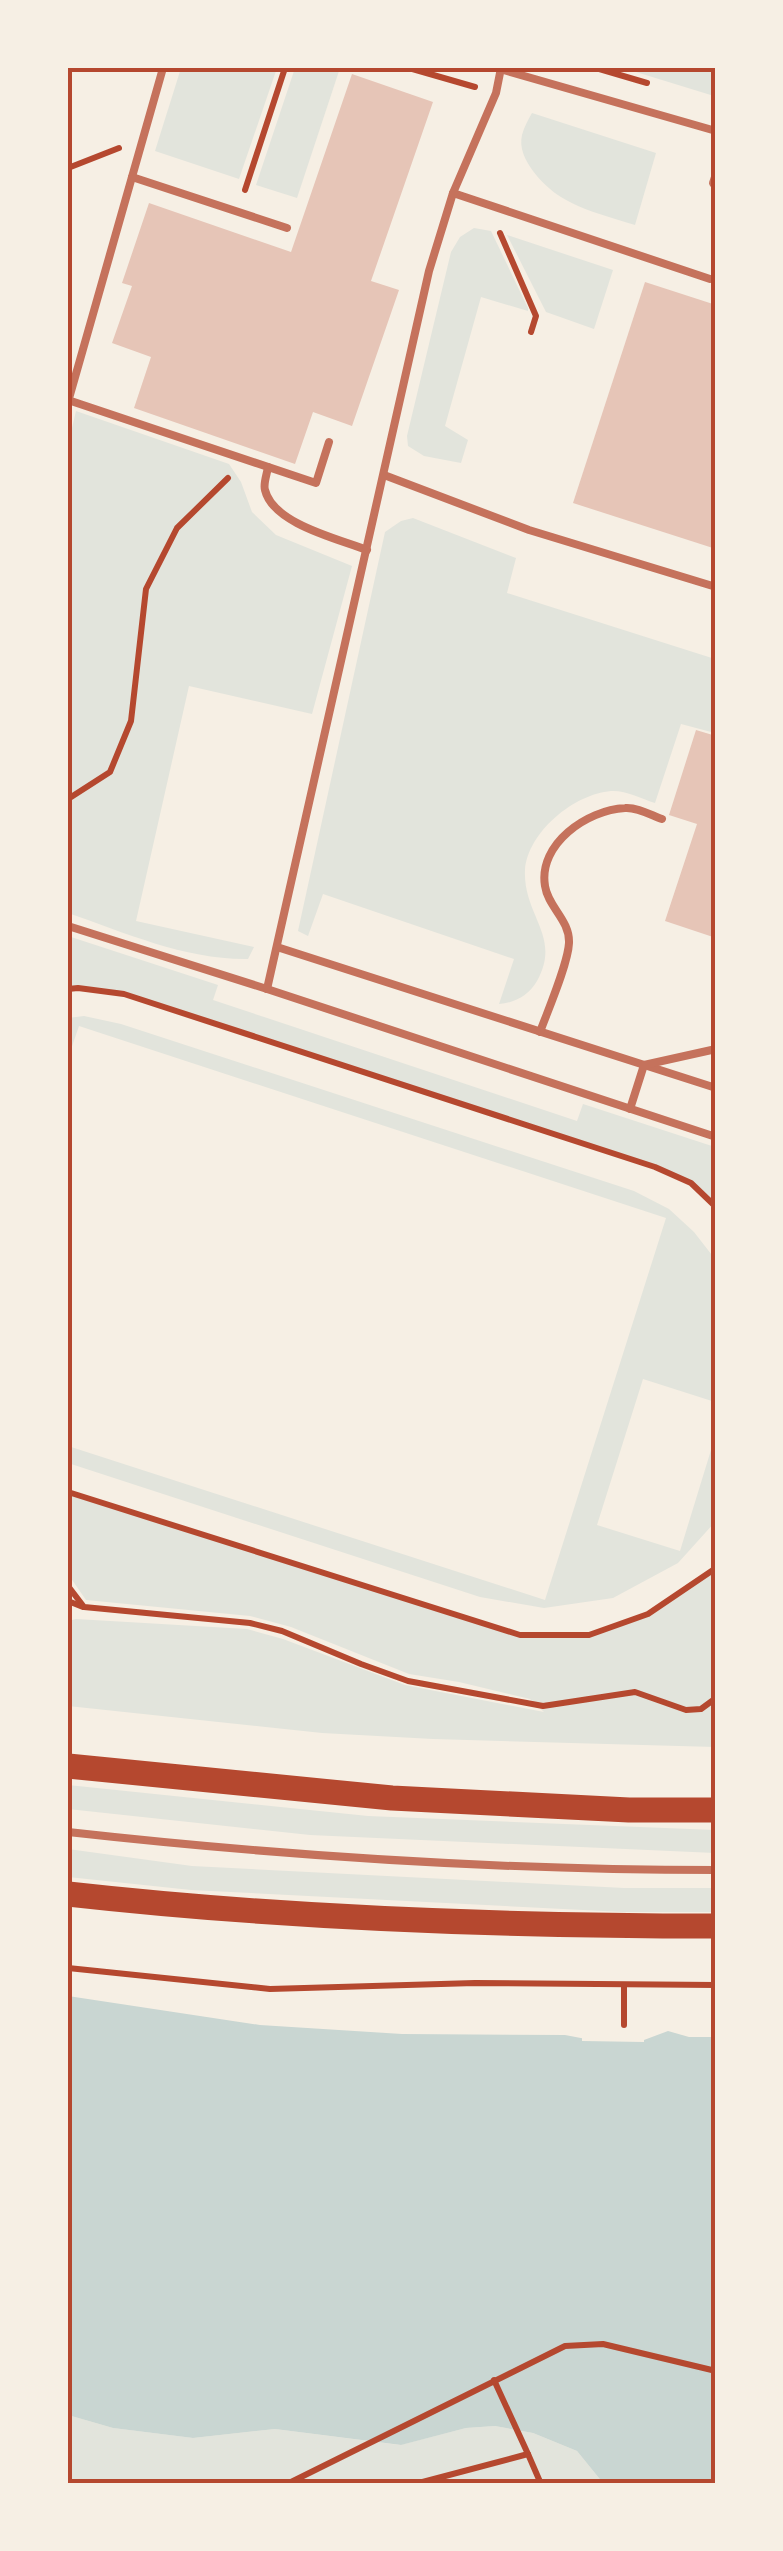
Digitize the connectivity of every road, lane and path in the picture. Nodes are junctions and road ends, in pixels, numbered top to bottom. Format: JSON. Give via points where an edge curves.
{"nodes":[{"id":1,"x":164,"y":68,"type":"edge"},
{"id":2,"x":285,"y":68,"type":"edge"},
{"id":3,"x":409,"y":68,"type":"edge"},
{"id":4,"x":499,"y":68,"type":"edge"},
{"id":5,"x":496,"y":93,"type":"junction"},
{"id":6,"x":716,"y":131,"type":"edge"},
{"id":7,"x":143,"y":139,"type":"junction"},
{"id":8,"x":68,"y":168,"type":"edge"},
{"id":9,"x":716,"y":174,"type":"edge"},
{"id":10,"x":132,"y":178,"type":"junction"},
{"id":11,"x":716,"y":187,"type":"edge"},
{"id":12,"x":453,"y":194,"type":"junction"},
{"id":13,"x":487,"y":204,"type":"junction"},
{"id":14,"x":238,"y":214,"type":"junction"},
{"id":15,"x":288,"y":228,"type":"dead end"},
{"id":16,"x":710,"y":279,"type":"dead end"},
{"id":17,"x":531,"y":332,"type":"dead end"},
{"id":18,"x":68,"y":401,"type":"edge"},
{"id":19,"x":328,"y":442,"type":"dead end"},
{"id":20,"x":247,"y":460,"type":"junction"},
{"id":21,"x":268,"y":467,"type":"junction"},
{"id":22,"x":384,"y":475,"type":"junction"},
{"id":23,"x":367,"y":550,"type":"junction"},
{"id":24,"x":716,"y":587,"type":"edge"},
{"id":25,"x":68,"y":800,"type":"edge"},
{"id":26,"x":662,"y":818,"type":"dead end"},
{"id":27,"x":68,"y":926,"type":"edge"},
{"id":28,"x":277,"y":947,"type":"junction"},
{"id":29,"x":267,"y":988,"type":"junction"},
{"id":30,"x":68,"y":989,"type":"edge"},
{"id":31,"x":540,"y":1032,"type":"junction"},
{"id":32,"x":716,"y":1049,"type":"edge"},
{"id":33,"x":644,"y":1066,"type":"junction"},
{"id":34,"x":716,"y":1088,"type":"edge"},
{"id":35,"x":630,"y":1109,"type":"junction"},
{"id":36,"x":716,"y":1137,"type":"edge"},
{"id":37,"x":716,"y":1207,"type":"edge"},
{"id":38,"x":68,"y":1492,"type":"edge"},
{"id":39,"x":716,"y":1568,"type":"edge"},
{"id":40,"x":68,"y":1586,"type":"edge"},
{"id":41,"x":68,"y":1601,"type":"edge"},
{"id":42,"x":84,"y":1607,"type":"junction"},
{"id":43,"x":716,"y":1698,"type":"edge"},
{"id":44,"x":68,"y":1766,"type":"edge"},
{"id":45,"x":716,"y":1810,"type":"edge"},
{"id":46,"x":68,"y":1832,"type":"edge"},
{"id":47,"x":716,"y":1870,"type":"edge"},
{"id":48,"x":68,"y":1894,"type":"edge"},
{"id":49,"x":716,"y":1926,"type":"edge"},
{"id":50,"x":68,"y":1968,"type":"edge"},
{"id":51,"x":624,"y":1985,"type":"junction"},
{"id":52,"x":716,"y":1985,"type":"edge"},
{"id":53,"x":624,"y":2024,"type":"dead end"},
{"id":54,"x":716,"y":2371,"type":"edge"},
{"id":55,"x":494,"y":2380,"type":"junction"},
{"id":56,"x":528,"y":2454,"type":"junction"},
{"id":57,"x":288,"y":2484,"type":"edge"},
{"id":58,"x":415,"y":2484,"type":"edge"},
{"id":59,"x":541,"y":2484,"type":"edge"}],
"edges":[{"from":1,"to":7,"type":"lane"},
{"from":2,"to":14,"type":"path"},
{"from":3,"to":5,"type":"path"},
{"from":4,"to":5,"type":"lane"},
{"from":4,"to":6,"type":"lane"},
{"from":5,"to":12,"type":"lane"},
{"from":7,"to":8,"type":"path"},
{"from":7,"to":10,"type":"lane"},
{"from":9,"to":11,"type":"lane"},
{"from":10,"to":14,"type":"lane"},
{"from":10,"to":18,"type":"lane"},
{"from":12,"to":13,"type":"lane"},
{"from":12,"to":22,"type":"lane"},
{"from":13,"to":16,"type":"lane"},
{"from":13,"to":17,"type":"path","via":[[536,316]]},
{"from":14,"to":15,"type":"lane"},
{"from":18,"to":20,"type":"lane"},
{"from":19,"to":21,"type":"lane","via":[[316,483]]},
{"from":20,"to":21,"type":"lane"},
{"from":20,"to":25,"type":"path","via":[[177,528],[146,589],[131,721],[110,772]]},
{"from":21,"to":23,"type":"lane","via":[[264,489],[274,506],[301,526]]},
{"from":22,"to":23,"type":"lane"},
{"from":22,"to":24,"type":"lane","via":[[529,530]]},
{"from":23,"to":28,"type":"lane"},
{"from":26,"to":31,"type":"lane","via":[[629,807],[605,812],[588,818],[550,852],[545,886],[569,941]]},
{"from":27,"to":29,"type":"lane"},
{"from":28,"to":29,"type":"lane"},
{"from":28,"to":31,"type":"lane"},
{"from":29,"to":35,"type":"lane"},
{"from":30,"to":37,"type":"path","via":[[124,994],[655,1167],[692,1183]]},
{"from":31,"to":33,"type":"lane"},
{"from":32,"to":33,"type":"lane"},
{"from":33,"to":34,"type":"lane"},
{"from":33,"to":35,"type":"lane"},
{"from":35,"to":36,"type":"lane"},
{"from":38,"to":39,"type":"path","via":[[520,1636],[589,1635],[648,1614]]},
{"from":40,"to":42,"type":"path"},
{"from":41,"to":42,"type":"path"},
{"from":42,"to":43,"type":"path","via":[[250,1623],[408,1681],[544,1706],[635,1692],[686,1710]]},
{"from":44,"to":45,"type":"main road","via":[[392,1798]]},
{"from":46,"to":47,"type":"lane","via":[[356,1858]]},
{"from":48,"to":49,"type":"main road","via":[[403,1920]]},
{"from":50,"to":51,"type":"path","via":[[270,1989]]},
{"from":51,"to":52,"type":"path"},
{"from":51,"to":53,"type":"path"},
{"from":54,"to":55,"type":"path","via":[[584,2343]]},
{"from":55,"to":56,"type":"path"},
{"from":55,"to":57,"type":"path"},
{"from":56,"to":58,"type":"path"},
{"from":56,"to":59,"type":"path"}]}
